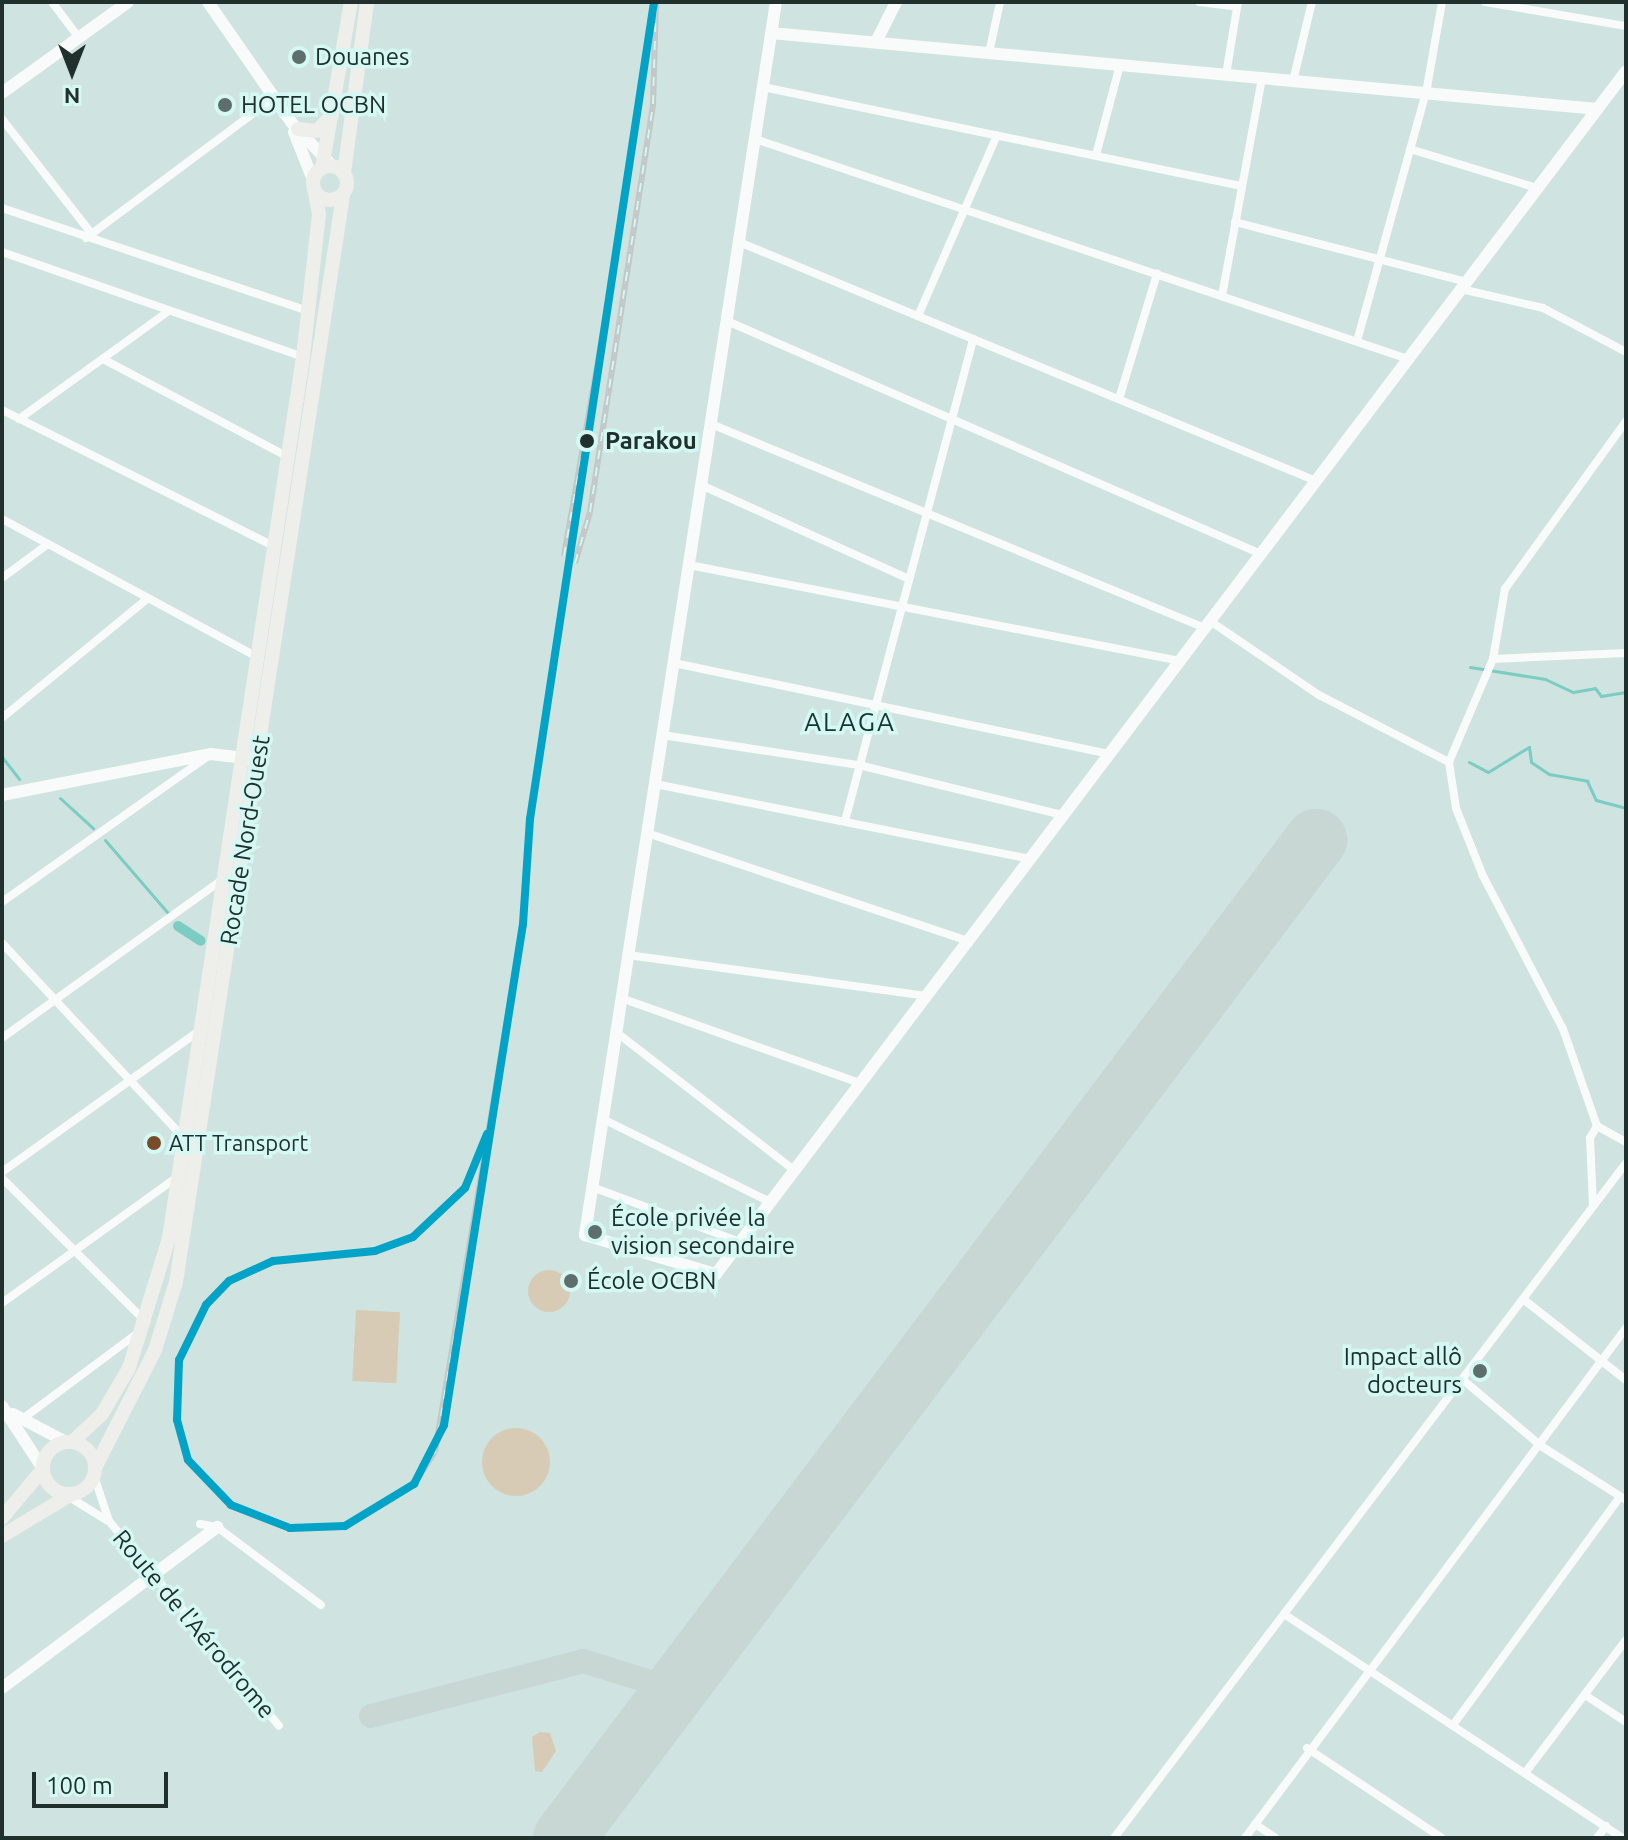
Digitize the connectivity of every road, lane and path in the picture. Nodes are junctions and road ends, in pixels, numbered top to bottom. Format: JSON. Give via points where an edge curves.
{"nodes":[{"id":1,"x":52,"y":2,"type":"edge"},
{"id":2,"x":128,"y":2,"type":"edge"},
{"id":3,"x":208,"y":2,"type":"edge"},
{"id":4,"x":351,"y":2,"type":"edge"},
{"id":5,"x":367,"y":2,"type":"edge"},
{"id":6,"x":776,"y":2,"type":"edge"},
{"id":7,"x":896,"y":2,"type":"edge"},
{"id":8,"x":1000,"y":2,"type":"edge"},
{"id":9,"x":1199,"y":2,"type":"edge"},
{"id":10,"x":1312,"y":2,"type":"edge"},
{"id":11,"x":1442,"y":2,"type":"edge"},
{"id":12,"x":1485,"y":2,"type":"edge"},
{"id":13,"x":1237,"y":5,"type":"edge"},
{"id":14,"x":1626,"y":26,"type":"edge"},
{"id":15,"x":771,"y":33,"type":"junction"},
{"id":16,"x":79,"y":38,"type":"junction"},
{"id":17,"x":876,"y":42,"type":"junction"},
{"id":18,"x":989,"y":53,"type":"junction"},
{"id":19,"x":1120,"y":65,"type":"junction"},
{"id":20,"x":1626,"y":71,"type":"edge"},
{"id":21,"x":1226,"y":75,"type":"junction"},
{"id":22,"x":1262,"y":78,"type":"junction"},
{"id":23,"x":1293,"y":81,"type":"junction"},
{"id":24,"x":763,"y":87,"type":"junction"},
{"id":25,"x":2,"y":93,"type":"edge"},
{"id":26,"x":1426,"y":93,"type":"junction"},
{"id":27,"x":274,"y":98,"type":"junction"},
{"id":28,"x":1598,"y":109,"type":"junction"},
{"id":29,"x":334,"y":111,"type":"junction"},
{"id":30,"x":2,"y":119,"type":"edge"},
{"id":31,"x":294,"y":125,"type":"junction"},
{"id":32,"x":997,"y":135,"type":"junction"},
{"id":33,"x":755,"y":139,"type":"junction"},
{"id":34,"x":1410,"y":149,"type":"junction"},
{"id":35,"x":1096,"y":155,"type":"junction"},
{"id":36,"x":325,"y":173,"type":"junction"},
{"id":37,"x":1242,"y":186,"type":"junction"},
{"id":38,"x":1537,"y":188,"type":"junction"},
{"id":39,"x":343,"y":196,"type":"junction"},
{"id":40,"x":2,"y":208,"type":"edge"},
{"id":41,"x":965,"y":210,"type":"junction"},
{"id":42,"x":1235,"y":222,"type":"junction"},
{"id":43,"x":89,"y":235,"type":"junction"},
{"id":44,"x":739,"y":242,"type":"junction"},
{"id":45,"x":4,"y":254,"type":"edge"},
{"id":46,"x":1379,"y":259,"type":"junction"},
{"id":47,"x":1157,"y":274,"type":"junction"},
{"id":48,"x":1464,"y":286,"type":"junction"},
{"id":49,"x":1222,"y":296,"type":"junction"},
{"id":50,"x":308,"y":311,"type":"junction"},
{"id":51,"x":166,"y":313,"type":"junction"},
{"id":52,"x":918,"y":316,"type":"junction"},
{"id":53,"x":727,"y":321,"type":"junction"},
{"id":54,"x":973,"y":339,"type":"junction"},
{"id":55,"x":1357,"y":341,"type":"junction"},
{"id":56,"x":1626,"y":352,"type":"edge"},
{"id":57,"x":303,"y":357,"type":"junction"},
{"id":58,"x":103,"y":359,"type":"junction"},
{"id":59,"x":1408,"y":359,"type":"junction"},
{"id":60,"x":1119,"y":399,"type":"junction"},
{"id":61,"x":6,"y":412,"type":"edge"},
{"id":62,"x":19,"y":419,"type":"junction"},
{"id":63,"x":2,"y":420,"type":"edge"},
{"id":64,"x":951,"y":420,"type":"junction"},
{"id":65,"x":1626,"y":421,"type":"edge"},
{"id":66,"x":711,"y":424,"type":"junction"},
{"id":67,"x":288,"y":457,"type":"junction"},
{"id":68,"x":1316,"y":481,"type":"junction"},
{"id":69,"x":701,"y":485,"type":"junction"},
{"id":70,"x":927,"y":513,"type":"junction"},
{"id":71,"x":2,"y":519,"type":"edge"},
{"id":72,"x":48,"y":544,"type":"junction"},
{"id":73,"x":273,"y":546,"type":"junction"},
{"id":74,"x":1261,"y":554,"type":"junction"},
{"id":75,"x":689,"y":565,"type":"junction"},
{"id":76,"x":2,"y":578,"type":"edge"},
{"id":77,"x":909,"y":579,"type":"junction"},
{"id":78,"x":148,"y":598,"type":"junction"},
{"id":79,"x":902,"y":606,"type":"junction"},
{"id":80,"x":1207,"y":624,"type":"junction"},
{"id":81,"x":1626,"y":653,"type":"edge"},
{"id":82,"x":255,"y":656,"type":"junction"},
{"id":83,"x":1493,"y":659,"type":"junction"},
{"id":84,"x":1180,"y":661,"type":"junction"},
{"id":85,"x":674,"y":663,"type":"junction"},
{"id":86,"x":876,"y":705,"type":"junction"},
{"id":87,"x":2,"y":718,"type":"edge"},
{"id":88,"x":662,"y":735,"type":"junction"},
{"id":89,"x":211,"y":754,"type":"junction"},
{"id":90,"x":1109,"y":754,"type":"junction"},
{"id":91,"x":241,"y":757,"type":"junction"},
{"id":92,"x":257,"y":760,"type":"junction"},
{"id":93,"x":1449,"y":762,"type":"junction"},
{"id":94,"x":859,"y":765,"type":"junction"},
{"id":95,"x":655,"y":784,"type":"junction"},
{"id":96,"x":2,"y":795,"type":"edge"},
{"id":97,"x":1063,"y":815,"type":"junction"},
{"id":98,"x":845,"y":821,"type":"junction"},
{"id":99,"x":647,"y":833,"type":"junction"},
{"id":100,"x":1030,"y":859,"type":"junction"},
{"id":101,"x":222,"y":880,"type":"junction"},
{"id":102,"x":2,"y":902,"type":"edge"},
{"id":103,"x":967,"y":941,"type":"junction"},
{"id":104,"x":2,"y":943,"type":"edge"},
{"id":105,"x":628,"y":955,"type":"junction"},
{"id":106,"x":926,"y":996,"type":"junction"},
{"id":107,"x":621,"y":998,"type":"junction"},
{"id":108,"x":55,"y":1000,"type":"junction"},
{"id":109,"x":199,"y":1031,"type":"junction"},
{"id":110,"x":616,"y":1032,"type":"junction"},
{"id":111,"x":2,"y":1038,"type":"edge"},
{"id":112,"x":130,"y":1080,"type":"junction"},
{"id":113,"x":860,"y":1083,"type":"junction"},
{"id":114,"x":603,"y":1119,"type":"junction"},
{"id":115,"x":1597,"y":1126,"type":"junction"},
{"id":116,"x":183,"y":1137,"type":"junction"},
{"id":117,"x":1626,"y":1142,"type":"edge"},
{"id":118,"x":1626,"y":1163,"type":"edge"},
{"id":119,"x":794,"y":1170,"type":"junction"},
{"id":120,"x":2,"y":1175,"type":"edge"},
{"id":121,"x":176,"y":1178,"type":"junction"},
{"id":122,"x":592,"y":1187,"type":"junction"},
{"id":123,"x":770,"y":1202,"type":"junction"},
{"id":124,"x":1593,"y":1206,"type":"junction"},
{"id":125,"x":740,"y":1242,"type":"junction"},
{"id":126,"x":73,"y":1253,"type":"junction"},
{"id":127,"x":1523,"y":1299,"type":"junction"},
{"id":128,"x":2,"y":1303,"type":"edge"},
{"id":129,"x":146,"y":1325,"type":"junction"},
{"id":130,"x":1626,"y":1328,"type":"edge"},
{"id":131,"x":1603,"y":1357,"type":"junction"},
{"id":132,"x":1462,"y":1379,"type":"junction"},
{"id":133,"x":1626,"y":1380,"type":"edge"},
{"id":134,"x":2,"y":1406,"type":"edge"},
{"id":135,"x":21,"y":1420,"type":"junction"},
{"id":136,"x":69,"y":1442,"type":"junction"},
{"id":137,"x":1541,"y":1446,"type":"junction"},
{"id":138,"x":43,"y":1469,"type":"junction"},
{"id":139,"x":95,"y":1472,"type":"junction"},
{"id":140,"x":69,"y":1494,"type":"junction"},
{"id":141,"x":1623,"y":1499,"type":"edge"},
{"id":142,"x":2,"y":1518,"type":"edge"},
{"id":143,"x":109,"y":1521,"type":"junction"},
{"id":144,"x":200,"y":1524,"type":"dead end"},
{"id":145,"x":217,"y":1527,"type":"junction"},
{"id":146,"x":2,"y":1536,"type":"edge"},
{"id":147,"x":154,"y":1574,"type":"junction"},
{"id":148,"x":321,"y":1605,"type":"dead end"},
{"id":149,"x":1284,"y":1614,"type":"junction"},
{"id":150,"x":1626,"y":1640,"type":"edge"},
{"id":151,"x":1371,"y":1671,"type":"junction"},
{"id":152,"x":2,"y":1688,"type":"edge"},
{"id":153,"x":1585,"y":1695,"type":"junction"},
{"id":154,"x":1626,"y":1722,"type":"edge"},
{"id":155,"x":1453,"y":1725,"type":"junction"},
{"id":156,"x":279,"y":1726,"type":"dead end"},
{"id":157,"x":1307,"y":1748,"type":"junction"},
{"id":158,"x":1525,"y":1773,"type":"junction"},
{"id":159,"x":1255,"y":1824,"type":"junction"},
{"id":160,"x":1606,"y":1826,"type":"junction"},
{"id":161,"x":1114,"y":1838,"type":"edge"},
{"id":162,"x":1245,"y":1838,"type":"edge"},
{"id":163,"x":1276,"y":1838,"type":"edge"},
{"id":164,"x":1442,"y":1838,"type":"edge"},
{"id":165,"x":1597,"y":1838,"type":"edge"},
{"id":166,"x":1623,"y":1838,"type":"edge"}],
"edges":[{"from":1,"to":16,"type":"street"},
{"from":2,"to":16,"type":"street"},
{"from":3,"to":27,"type":"street"},
{"from":4,"to":29,"type":"main road","name":"Rocade Nord-Ouest"},
{"from":5,"to":36,"type":"main road","name":"Rocade Nord-Ouest"},
{"from":6,"to":15,"type":"street"},
{"from":7,"to":17,"type":"street"},
{"from":8,"to":18,"type":"street"},
{"from":9,"to":13,"type":"street"},
{"from":10,"to":23,"type":"street"},
{"from":11,"to":26,"type":"street"},
{"from":12,"to":14,"type":"street"},
{"from":13,"to":21,"type":"street"},
{"from":15,"to":17,"type":"street"},
{"from":15,"to":24,"type":"street"},
{"from":16,"to":25,"type":"street"},
{"from":17,"to":18,"type":"street"},
{"from":18,"to":19,"type":"street"},
{"from":19,"to":21,"type":"street"},
{"from":19,"to":35,"type":"street"},
{"from":20,"to":28,"type":"street"},
{"from":21,"to":22,"type":"street"},
{"from":22,"to":23,"type":"street"},
{"from":22,"to":37,"type":"street"},
{"from":23,"to":26,"type":"street"},
{"from":24,"to":32,"type":"street"},
{"from":24,"to":33,"type":"street"},
{"from":26,"to":28,"type":"street"},
{"from":26,"to":34,"type":"street"},
{"from":27,"to":31,"type":"street"},
{"from":27,"to":43,"type":"street"},
{"from":28,"to":38,"type":"street"},
{"from":29,"to":31,"type":"main road","via":[[322,128]]},
{"from":29,"to":36,"type":"main road","name":"Rocade Nord-Ouest"},
{"from":30,"to":43,"type":"street"},
{"from":31,"to":36,"type":"street"},
{"from":31,"to":36,"type":"street"},
{"from":32,"to":35,"type":"street"},
{"from":32,"to":41,"type":"street"},
{"from":33,"to":41,"type":"street"},
{"from":33,"to":44,"type":"street"},
{"from":34,"to":38,"type":"street"},
{"from":34,"to":46,"type":"street"},
{"from":35,"to":37,"type":"street"},
{"from":36,"to":39,"type":"main road","name":"Rocade Nord-Ouest"},
{"from":36,"to":39,"type":"main road","via":[[324,200]]},
{"from":36,"to":50,"type":"main road","name":"Rocade Nord-Ouest"},
{"from":37,"to":42,"type":"street"},
{"from":38,"to":48,"type":"street"},
{"from":39,"to":92,"type":"main road","name":"Rocade Nord-Ouest"},
{"from":40,"to":43,"type":"street"},
{"from":41,"to":47,"type":"street"},
{"from":41,"to":52,"type":"street"},
{"from":42,"to":46,"type":"street"},
{"from":42,"to":49,"type":"street"},
{"from":43,"to":50,"type":"street"},
{"from":44,"to":52,"type":"street"},
{"from":44,"to":53,"type":"street"},
{"from":45,"to":51,"type":"street"},
{"from":46,"to":48,"type":"street"},
{"from":46,"to":55,"type":"street"},
{"from":47,"to":49,"type":"street"},
{"from":47,"to":60,"type":"street"},
{"from":48,"to":56,"type":"street","via":[[1543,308]]},
{"from":48,"to":59,"type":"street"},
{"from":49,"to":55,"type":"street"},
{"from":50,"to":57,"type":"main road","name":"Rocade Nord-Ouest"},
{"from":51,"to":57,"type":"street"},
{"from":51,"to":58,"type":"street"},
{"from":52,"to":54,"type":"street"},
{"from":53,"to":64,"type":"street"},
{"from":53,"to":66,"type":"street"},
{"from":54,"to":60,"type":"street"},
{"from":54,"to":64,"type":"street"},
{"from":55,"to":59,"type":"street"},
{"from":57,"to":67,"type":"main road","name":"Rocade Nord-Ouest"},
{"from":58,"to":62,"type":"street"},
{"from":58,"to":67,"type":"street"},
{"from":59,"to":68,"type":"street"},
{"from":60,"to":68,"type":"street"},
{"from":61,"to":62,"type":"street"},
{"from":61,"to":63,"type":"street"},
{"from":62,"to":73,"type":"street"},
{"from":64,"to":70,"type":"street"},
{"from":64,"to":74,"type":"street"},
{"from":65,"to":83,"type":"street","via":[[1520,562],[1505,589]]},
{"from":66,"to":69,"type":"street"},
{"from":66,"to":70,"type":"street"},
{"from":67,"to":73,"type":"main road","name":"Rocade Nord-Ouest"},
{"from":68,"to":74,"type":"street"},
{"from":69,"to":75,"type":"street"},
{"from":69,"to":77,"type":"street"},
{"from":70,"to":77,"type":"street"},
{"from":70,"to":80,"type":"street"},
{"from":71,"to":72,"type":"street"},
{"from":72,"to":76,"type":"street"},
{"from":72,"to":78,"type":"street"},
{"from":73,"to":82,"type":"main road","name":"Rocade Nord-Ouest"},
{"from":74,"to":80,"type":"street"},
{"from":75,"to":79,"type":"street"},
{"from":75,"to":85,"type":"street"},
{"from":77,"to":79,"type":"street"},
{"from":78,"to":82,"type":"street"},
{"from":78,"to":87,"type":"street"},
{"from":79,"to":84,"type":"street"},
{"from":79,"to":86,"type":"street"},
{"from":80,"to":84,"type":"street"},
{"from":80,"to":93,"type":"street","via":[[1319,695]]},
{"from":81,"to":83,"type":"street"},
{"from":82,"to":91,"type":"main road","name":"Rocade Nord-Ouest"},
{"from":83,"to":93,"type":"street"},
{"from":84,"to":90,"type":"street"},
{"from":85,"to":86,"type":"street"},
{"from":85,"to":88,"type":"street"},
{"from":86,"to":90,"type":"street"},
{"from":86,"to":94,"type":"street"},
{"from":88,"to":94,"type":"street"},
{"from":88,"to":95,"type":"street"},
{"from":89,"to":91,"type":"street"},
{"from":89,"to":96,"type":"street"},
{"from":89,"to":102,"type":"street"},
{"from":90,"to":97,"type":"street"},
{"from":91,"to":92,"type":"street"},
{"from":91,"to":101,"type":"main road","name":"Rocade Nord-Ouest"},
{"from":92,"to":139,"type":"main road","name":"Rocade Nord-Ouest","via":[[176,1282],[155,1350]]},
{"from":93,"to":115,"type":"street","via":[[1456,808],[1483,876],[1563,1029]]},
{"from":94,"to":97,"type":"street"},
{"from":94,"to":98,"type":"street"},
{"from":95,"to":98,"type":"street"},
{"from":95,"to":99,"type":"street"},
{"from":97,"to":100,"type":"street"},
{"from":98,"to":100,"type":"street"},
{"from":99,"to":103,"type":"street"},
{"from":99,"to":105,"type":"street"},
{"from":100,"to":103,"type":"street"},
{"from":101,"to":108,"type":"street"},
{"from":101,"to":109,"type":"main road","name":"Rocade Nord-Ouest"},
{"from":103,"to":106,"type":"street"},
{"from":104,"to":108,"type":"street"},
{"from":105,"to":106,"type":"street"},
{"from":105,"to":107,"type":"street"},
{"from":106,"to":113,"type":"street"},
{"from":107,"to":110,"type":"street"},
{"from":107,"to":113,"type":"street"},
{"from":108,"to":111,"type":"street"},
{"from":108,"to":112,"type":"street"},
{"from":109,"to":112,"type":"street"},
{"from":109,"to":116,"type":"main road","name":"Rocade Nord-Ouest"},
{"from":110,"to":114,"type":"street"},
{"from":110,"to":119,"type":"street"},
{"from":112,"to":116,"type":"street"},
{"from":112,"to":120,"type":"street"},
{"from":113,"to":119,"type":"street"},
{"from":114,"to":122,"type":"street"},
{"from":114,"to":123,"type":"street"},
{"from":115,"to":117,"type":"street"},
{"from":115,"to":124,"type":"street","via":[[1590,1138]]},
{"from":116,"to":121,"type":"main road","name":"Rocade Nord-Ouest"},
{"from":118,"to":124,"type":"street"},
{"from":119,"to":123,"type":"street"},
{"from":120,"to":126,"type":"street"},
{"from":121,"to":126,"type":"street"},
{"from":121,"to":129,"type":"main road","name":"Rocade Nord-Ouest"},
{"from":122,"to":125,"type":"street"},
{"from":122,"to":125,"type":"street","via":[[585,1235],[716,1274]]},
{"from":123,"to":125,"type":"street"},
{"from":124,"to":127,"type":"street"},
{"from":126,"to":128,"type":"street"},
{"from":126,"to":129,"type":"street"},
{"from":127,"to":131,"type":"street"},
{"from":127,"to":132,"type":"street"},
{"from":129,"to":135,"type":"street"},
{"from":129,"to":136,"type":"main road","name":"Rocade Nord-Ouest","via":[[109,1404]]},
{"from":130,"to":131,"type":"street"},
{"from":131,"to":133,"type":"street"},
{"from":131,"to":137,"type":"street"},
{"from":132,"to":137,"type":"street"},
{"from":132,"to":149,"type":"street"},
{"from":134,"to":135,"type":"street"},
{"from":134,"to":138,"type":"street"},
{"from":135,"to":136,"type":"street"},
{"from":136,"to":138,"type":"main road","via":[[47,1453]]},
{"from":136,"to":139,"type":"main road","via":[[86,1449]]},
{"from":137,"to":141,"type":"street"},
{"from":137,"to":151,"type":"street"},
{"from":138,"to":140,"type":"main road","via":[[48,1485]]},
{"from":138,"to":142,"type":"main road"},
{"from":139,"to":140,"type":"main road"},
{"from":139,"to":143,"type":"street","name":"Route de l'Aérodrome"},
{"from":140,"to":143,"type":"street","name":"Route de l'Aérodrome"},
{"from":140,"to":146,"type":"main road"},
{"from":141,"to":155,"type":"street"},
{"from":143,"to":147,"type":"street","name":"Route de l'Aérodrome"},
{"from":144,"to":145,"type":"street"},
{"from":145,"to":147,"type":"street"},
{"from":145,"to":148,"type":"street"},
{"from":147,"to":152,"type":"street"},
{"from":147,"to":156,"type":"street","name":"Route de l'Aérodrome"},
{"from":149,"to":151,"type":"street"},
{"from":149,"to":161,"type":"street"},
{"from":150,"to":153,"type":"street"},
{"from":151,"to":155,"type":"street"},
{"from":151,"to":157,"type":"street"},
{"from":153,"to":154,"type":"street"},
{"from":153,"to":158,"type":"street"},
{"from":155,"to":158,"type":"street"},
{"from":157,"to":159,"type":"street"},
{"from":157,"to":164,"type":"street"},
{"from":158,"to":160,"type":"street"},
{"from":159,"to":162,"type":"street"},
{"from":159,"to":163,"type":"street"},
{"from":160,"to":165,"type":"street"},
{"from":160,"to":166,"type":"street"}]}
